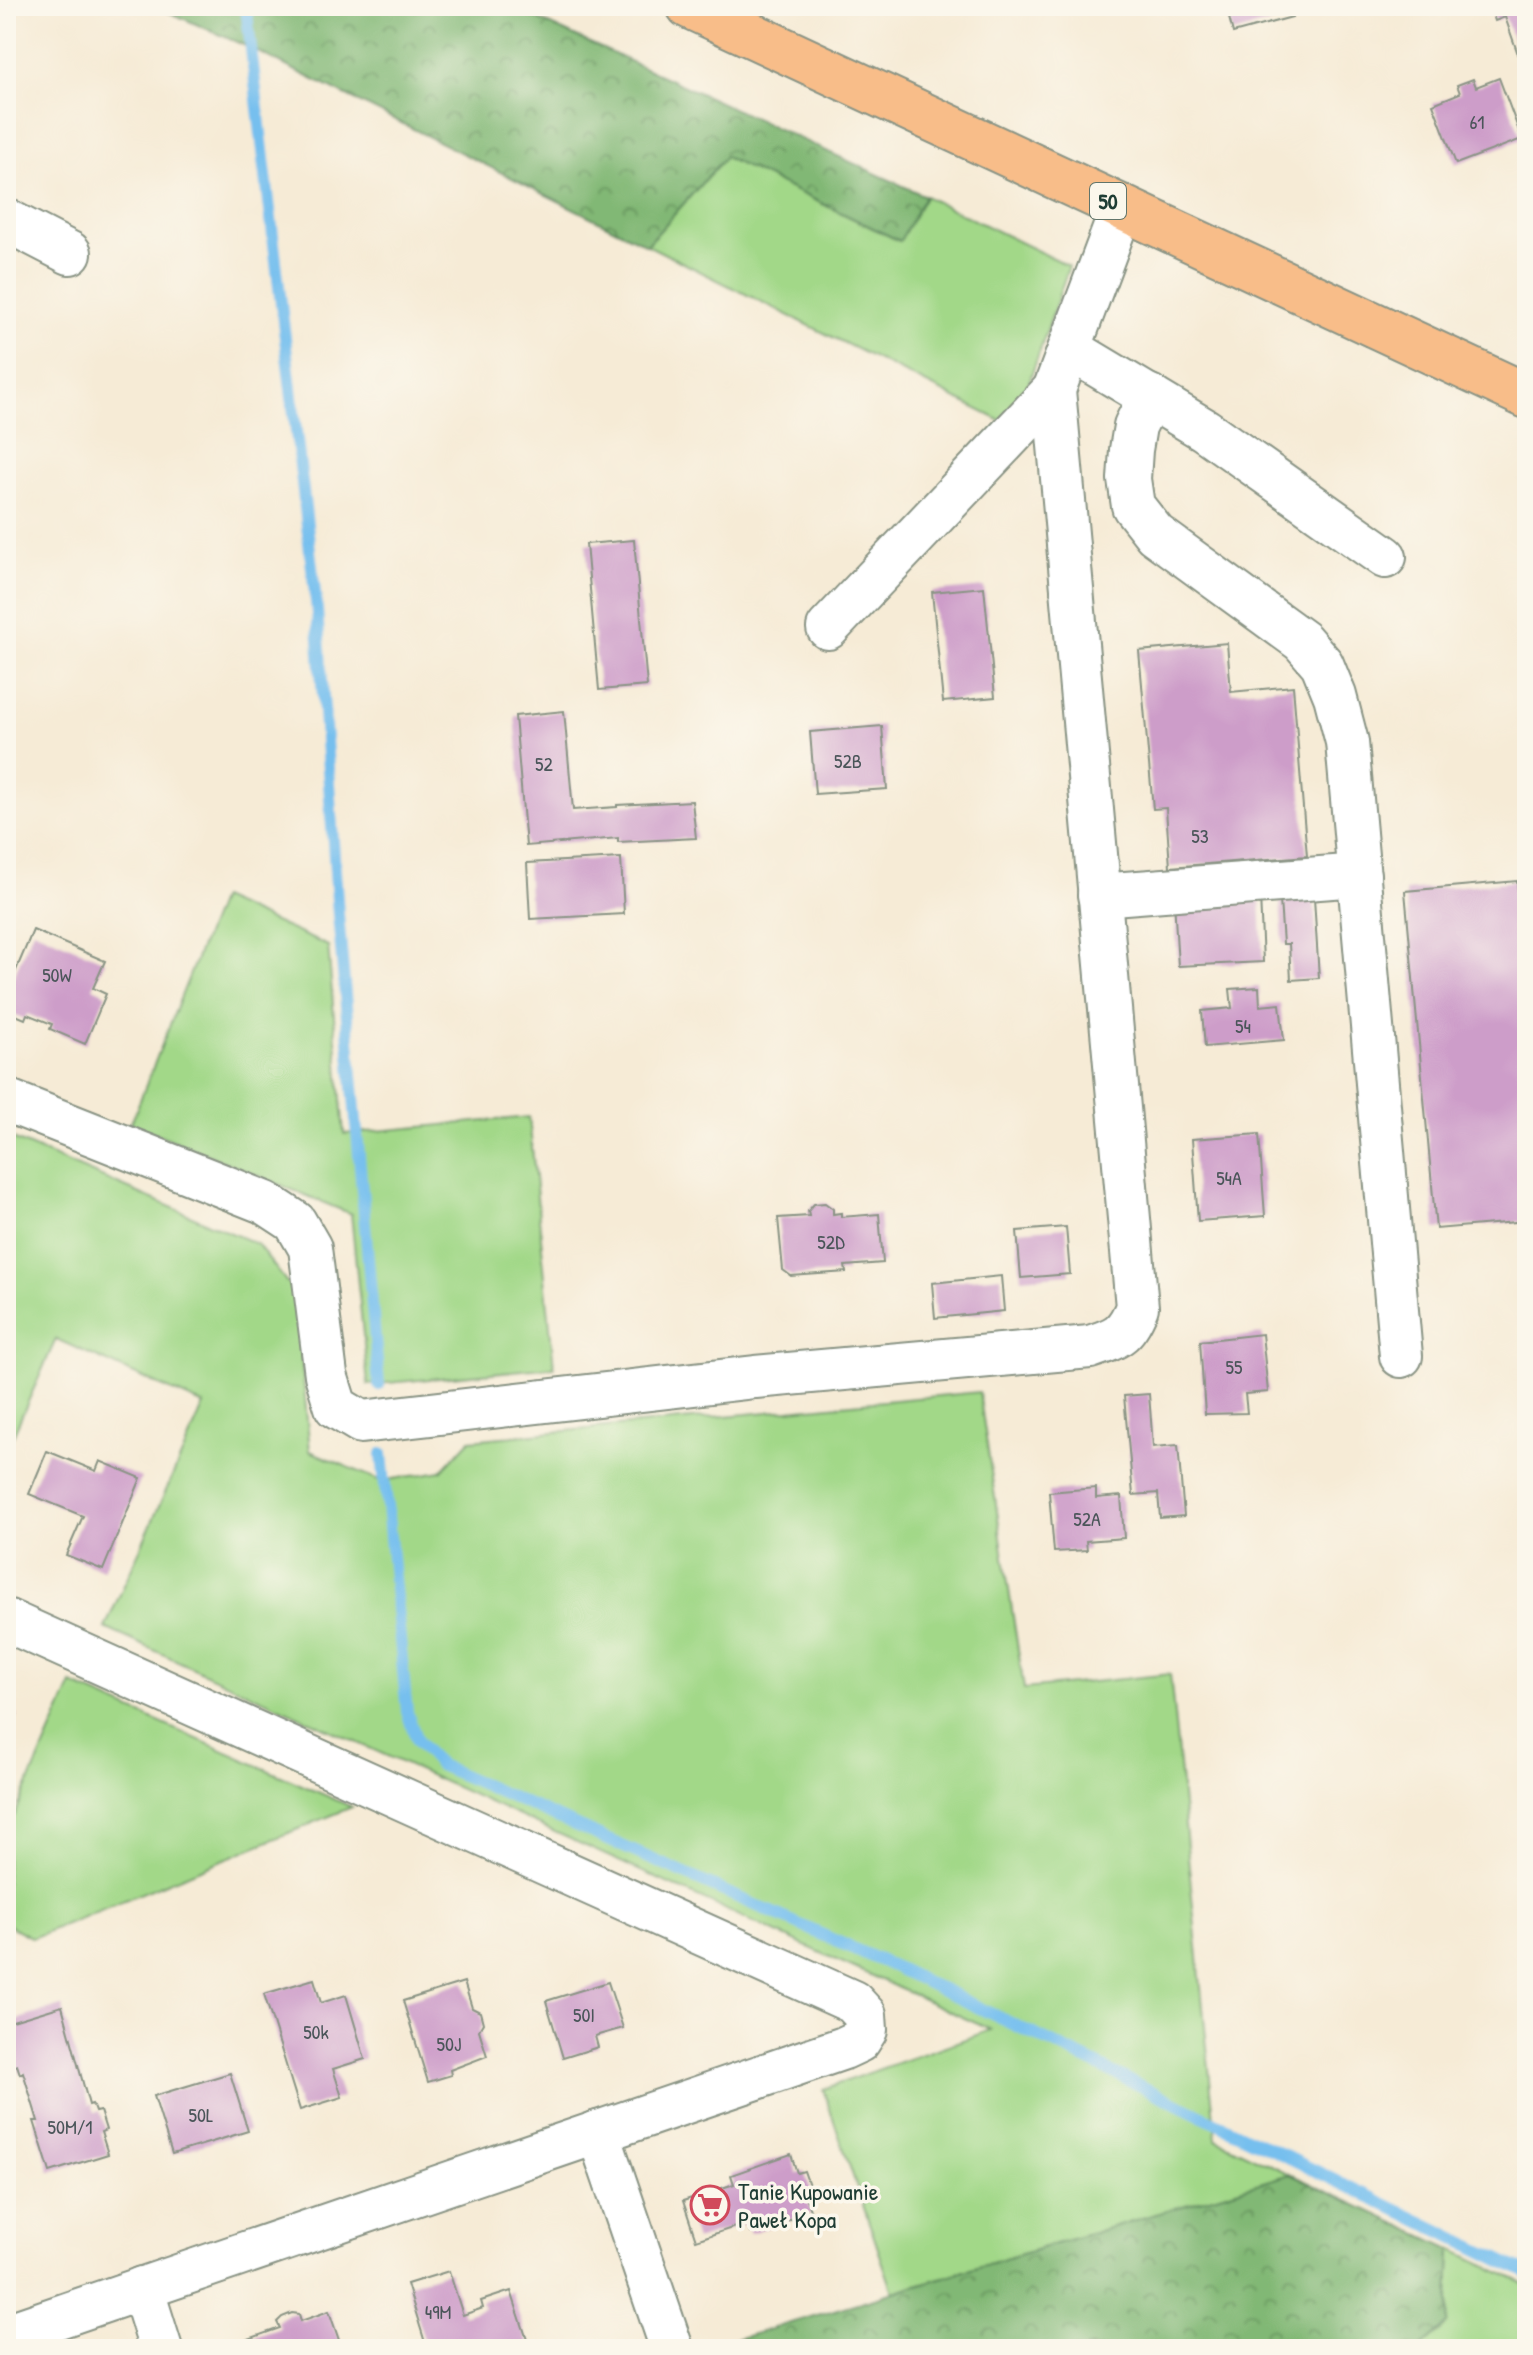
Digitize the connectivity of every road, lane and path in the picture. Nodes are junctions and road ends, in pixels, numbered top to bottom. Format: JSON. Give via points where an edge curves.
{"nodes":[{"id":1,"x":689,"y":6,"type":"edge"},
{"id":2,"x":1122,"y":208,"type":"junction"},
{"id":3,"x":6,"y":220,"type":"edge"},
{"id":4,"x":70,"y":253,"type":"dead end"},
{"id":5,"x":1070,"y":349,"type":"junction"},
{"id":6,"x":1054,"y":390,"type":"junction"},
{"id":7,"x":1150,"y":396,"type":"junction"},
{"id":8,"x":1527,"y":396,"type":"edge"},
{"id":9,"x":1385,"y":557,"type":"dead end"},
{"id":10,"x":828,"y":628,"type":"dead end"},
{"id":11,"x":1359,"y":875,"type":"junction"},
{"id":12,"x":1099,"y":895,"type":"junction"},
{"id":13,"x":6,"y":1100,"type":"edge"},
{"id":14,"x":1401,"y":1356,"type":"dead end"},
{"id":15,"x":6,"y":1620,"type":"edge"},
{"id":16,"x":598,"y":2132,"type":"junction"},
{"id":17,"x":142,"y":2288,"type":"junction"},
{"id":18,"x":6,"y":2335,"type":"edge"},
{"id":19,"x":161,"y":2349,"type":"edge"},
{"id":20,"x":672,"y":2349,"type":"edge"}],
"edges":[{"from":1,"to":2,"type":"main road","number":"50"},
{"from":2,"to":5,"type":"street"},
{"from":2,"to":8,"type":"main road","number":"50"},
{"from":3,"to":4,"type":"street"},
{"from":5,"to":6,"type":"street"},
{"from":5,"to":7,"type":"street"},
{"from":6,"to":10,"type":"street"},
{"from":6,"to":12,"type":"street"},
{"from":7,"to":9,"type":"street"},
{"from":7,"to":11,"type":"street","via":[[1135,426],[1131,450],[1133,506],[1155,534],[1302,641],[1322,664],[1347,742]]},
{"from":11,"to":12,"type":"street"},
{"from":11,"to":14,"type":"street"},
{"from":12,"to":13,"type":"street","via":[[1137,1307],[1117,1338],[1090,1347],[755,1377],[361,1422],[336,1407],[326,1375],[310,1248],[295,1222],[266,1203]]},
{"from":15,"to":16,"type":"street","via":[[853,2002],[865,2015],[866,2030],[859,2041],[844,2048]]},
{"from":16,"to":17,"type":"street"},
{"from":16,"to":20,"type":"street"},
{"from":17,"to":18,"type":"street"},
{"from":17,"to":19,"type":"street"}]}
